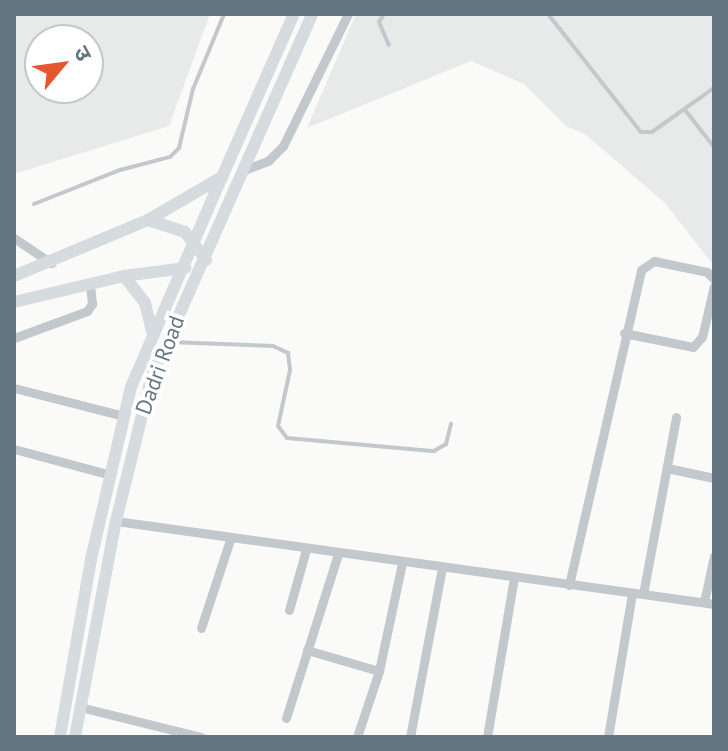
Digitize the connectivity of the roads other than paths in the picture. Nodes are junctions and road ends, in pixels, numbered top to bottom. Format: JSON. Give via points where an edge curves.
{"nodes":[{"id":1,"x":224,"y":14,"type":"edge"},
{"id":2,"x":288,"y":14,"type":"edge"},
{"id":3,"x":294,"y":14,"type":"edge"},
{"id":4,"x":312,"y":14,"type":"edge"},
{"id":5,"x":348,"y":14,"type":"edge"},
{"id":6,"x":384,"y":14,"type":"edge"},
{"id":7,"x":548,"y":14,"type":"edge"},
{"id":8,"x":286,"y":34,"type":"junction"},
{"id":9,"x":389,"y":45,"type":"dead end"},
{"id":10,"x":714,"y":88,"type":"edge"},
{"id":11,"x":685,"y":110,"type":"junction"},
{"id":12,"x":714,"y":147,"type":"edge"},
{"id":13,"x":244,"y":170,"type":"junction"},
{"id":14,"x":225,"y":172,"type":"junction"},
{"id":15,"x":34,"y":204,"type":"dead end"},
{"id":16,"x":148,"y":220,"type":"junction"},
{"id":17,"x":14,"y":238,"type":"edge"},
{"id":18,"x":194,"y":241,"type":"junction"},
{"id":19,"x":52,"y":263,"type":"junction"},
{"id":20,"x":203,"y":264,"type":"junction"},
{"id":21,"x":179,"y":269,"type":"junction"},
{"id":22,"x":14,"y":276,"type":"edge"},
{"id":23,"x":124,"y":276,"type":"junction"},
{"id":24,"x":714,"y":279,"type":"edge"},
{"id":25,"x":90,"y":284,"type":"junction"},
{"id":26,"x":714,"y":286,"type":"edge"},
{"id":27,"x":14,"y":302,"type":"edge"},
{"id":28,"x":152,"y":331,"type":"junction"},
{"id":29,"x":624,"y":333,"type":"junction"},
{"id":30,"x":14,"y":338,"type":"edge"},
{"id":31,"x":166,"y":342,"type":"junction"},
{"id":32,"x":14,"y":388,"type":"edge"},
{"id":33,"x":124,"y":416,"type":"junction"},
{"id":34,"x":676,"y":417,"type":"dead end"},
{"id":35,"x":451,"y":424,"type":"dead end"},
{"id":36,"x":14,"y":449,"type":"edge"},
{"id":37,"x":667,"y":468,"type":"junction"},
{"id":38,"x":111,"y":475,"type":"junction"},
{"id":39,"x":714,"y":478,"type":"edge"},
{"id":40,"x":116,"y":521,"type":"junction"},
{"id":41,"x":230,"y":540,"type":"junction"},
{"id":42,"x":306,"y":550,"type":"junction"},
{"id":43,"x":338,"y":554,"type":"junction"},
{"id":44,"x":714,"y":556,"type":"edge"},
{"id":45,"x":402,"y":563,"type":"junction"},
{"id":46,"x":442,"y":568,"type":"junction"},
{"id":47,"x":514,"y":577,"type":"junction"},
{"id":48,"x":569,"y":585,"type":"junction"},
{"id":49,"x":632,"y":593,"type":"junction"},
{"id":50,"x":643,"y":594,"type":"junction"},
{"id":51,"x":709,"y":603,"type":"edge"},
{"id":52,"x":289,"y":610,"type":"dead end"},
{"id":53,"x":201,"y":628,"type":"dead end"},
{"id":54,"x":307,"y":650,"type":"junction"},
{"id":55,"x":379,"y":671,"type":"junction"},
{"id":56,"x":80,"y":707,"type":"junction"},
{"id":57,"x":286,"y":718,"type":"dead end"},
{"id":58,"x":60,"y":737,"type":"edge"},
{"id":59,"x":75,"y":737,"type":"edge"},
{"id":60,"x":201,"y":737,"type":"edge"},
{"id":61,"x":357,"y":737,"type":"edge"},
{"id":62,"x":410,"y":737,"type":"edge"},
{"id":63,"x":487,"y":737,"type":"edge"},
{"id":64,"x":608,"y":737,"type":"edge"}],
"edges":[{"from":1,"to":15,"type":"lane","via":[[193,89],[179,148],[170,157],[120,170]]},
{"from":2,"to":8,"type":"street"},
{"from":3,"to":8,"type":"main road","name":"Dadri Road"},
{"from":4,"to":13,"type":"main road","name":"Dadri Road"},
{"from":5,"to":13,"type":"street","via":[[283,146],[268,161]]},
{"from":6,"to":9,"type":"lane","via":[[379,22]]},
{"from":7,"to":11,"type":"lane","via":[[637,130],[652,132]]},
{"from":8,"to":14,"type":"main road","name":"Dadri Road"},
{"from":10,"to":11,"type":"lane"},
{"from":11,"to":12,"type":"lane"},
{"from":13,"to":20,"type":"main road","name":"Dadri Road"},
{"from":14,"to":16,"type":"main road"},
{"from":14,"to":18,"type":"main road","name":"Dadri Road"},
{"from":16,"to":18,"type":"main road","via":[[177,227]]},
{"from":16,"to":19,"type":"main road"},
{"from":17,"to":19,"type":"street"},
{"from":18,"to":20,"type":"main road"},
{"from":18,"to":21,"type":"main road","name":"Dadri Road"},
{"from":19,"to":22,"type":"main road"},
{"from":20,"to":21,"type":"main road"},
{"from":20,"to":31,"type":"main road","name":"Dadri Road"},
{"from":21,"to":23,"type":"main road"},
{"from":21,"to":28,"type":"main road","name":"Dadri Road"},
{"from":23,"to":25,"type":"main road"},
{"from":23,"to":28,"type":"main road","via":[[145,303]]},
{"from":24,"to":29,"type":"street","via":[[707,272],[646,263]]},
{"from":25,"to":27,"type":"main road"},
{"from":25,"to":30,"type":"street","via":[[92,304],[87,311]]},
{"from":26,"to":29,"type":"street","via":[[702,337],[693,347]]},
{"from":28,"to":33,"type":"main road","name":"Dadri Road"},
{"from":29,"to":48,"type":"street"},
{"from":31,"to":35,"type":"lane","via":[[273,346],[288,353],[290,370],[278,426],[285,437],[434,451],[446,444]]},
{"from":31,"to":40,"type":"main road","name":"Dadri Road","via":[[151,378]]},
{"from":32,"to":33,"type":"street"},
{"from":33,"to":38,"type":"main road","name":"Dadri Road"},
{"from":34,"to":37,"type":"street"},
{"from":36,"to":38,"type":"street"},
{"from":37,"to":39,"type":"street"},
{"from":37,"to":50,"type":"street"},
{"from":38,"to":58,"type":"main road","name":"Dadri Road"},
{"from":40,"to":41,"type":"street"},
{"from":40,"to":56,"type":"main road","name":"Dadri Road"},
{"from":41,"to":42,"type":"street"},
{"from":41,"to":53,"type":"street"},
{"from":42,"to":43,"type":"street"},
{"from":42,"to":52,"type":"street"},
{"from":43,"to":45,"type":"street"},
{"from":43,"to":54,"type":"street"},
{"from":44,"to":51,"type":"street"},
{"from":45,"to":46,"type":"street"},
{"from":45,"to":55,"type":"street"},
{"from":46,"to":47,"type":"street"},
{"from":46,"to":62,"type":"street"},
{"from":47,"to":48,"type":"street"},
{"from":47,"to":63,"type":"street"},
{"from":48,"to":49,"type":"street"},
{"from":49,"to":50,"type":"street"},
{"from":49,"to":64,"type":"street"},
{"from":50,"to":51,"type":"street"},
{"from":54,"to":55,"type":"street"},
{"from":54,"to":57,"type":"street"},
{"from":55,"to":61,"type":"street"},
{"from":56,"to":59,"type":"main road","name":"Dadri Road"},
{"from":56,"to":60,"type":"street"}]}
